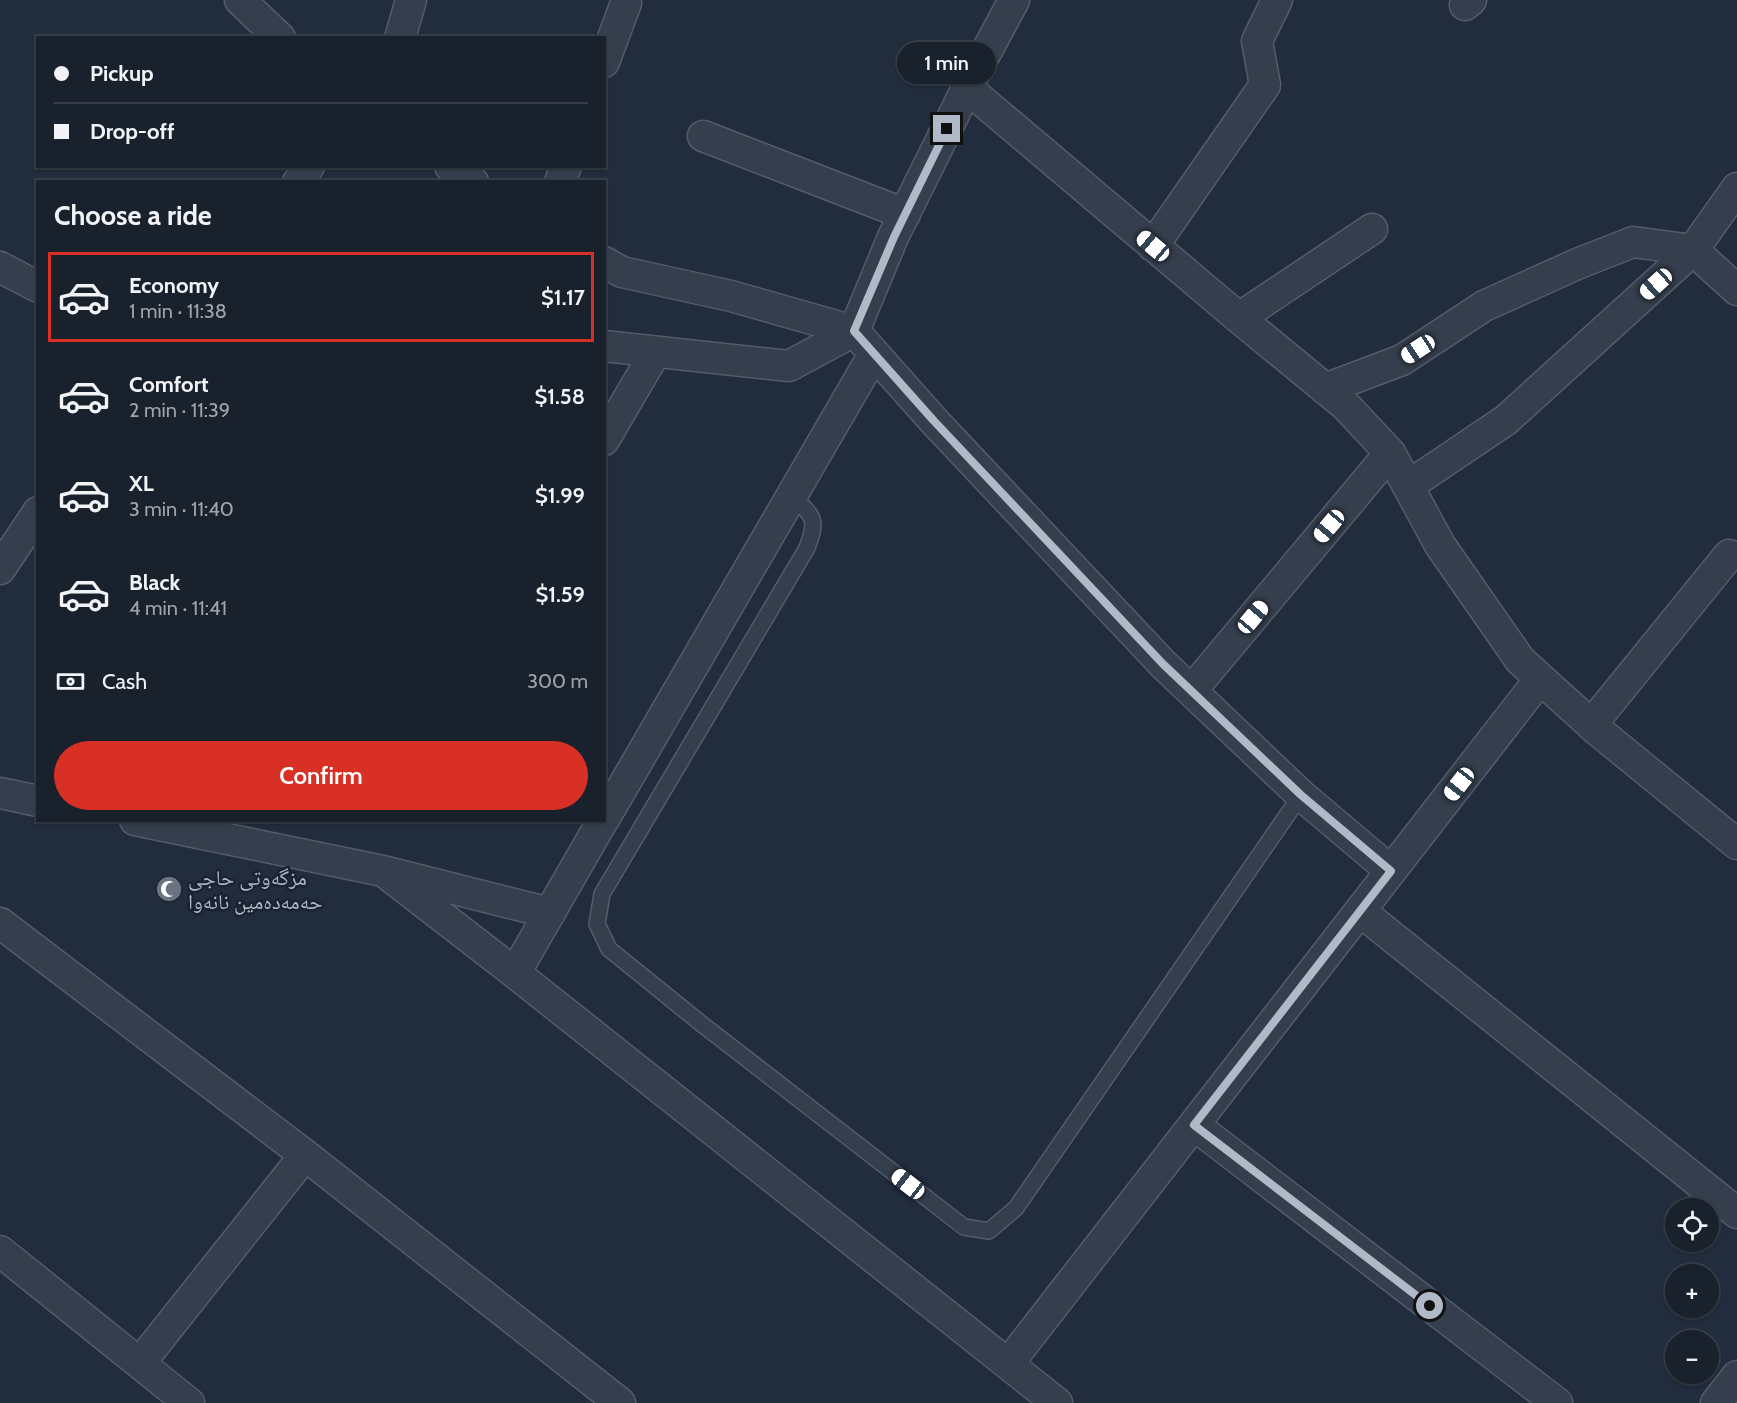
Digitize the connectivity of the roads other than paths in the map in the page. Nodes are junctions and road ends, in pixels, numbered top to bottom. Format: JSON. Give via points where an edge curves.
{"nodes":[{"id":1,"x":240,"y":0,"type":"edge"},
{"id":2,"x":411,"y":0,"type":"edge"},
{"id":3,"x":1014,"y":0,"type":"edge"},
{"id":4,"x":1277,"y":0,"type":"edge"},
{"id":5,"x":626,"y":3,"type":"dead end"},
{"id":6,"x":278,"y":36,"type":"edge"},
{"id":7,"x":401,"y":36,"type":"edge"},
{"id":8,"x":606,"y":57,"type":"edge"},
{"id":9,"x":967,"y":88,"type":"junction"},
{"id":10,"x":703,"y":136,"type":"dead end"},
{"id":11,"x":453,"y":168,"type":"edge"},
{"id":12,"x":470,"y":180,"type":"edge"},
{"id":13,"x":1737,"y":188,"type":"edge"},
{"id":14,"x":905,"y":214,"type":"junction"},
{"id":15,"x":1372,"y":229,"type":"dead end"},
{"id":16,"x":1153,"y":246,"type":"junction"},
{"id":17,"x":1693,"y":250,"type":"junction"},
{"id":18,"x":606,"y":263,"type":"edge"},
{"id":19,"x":0,"y":267,"type":"edge"},
{"id":20,"x":36,"y":286,"type":"edge"},
{"id":21,"x":1737,"y":290,"type":"edge"},
{"id":22,"x":1239,"y":318,"type":"junction"},
{"id":23,"x":854,"y":331,"type":"junction"},
{"id":24,"x":606,"y":346,"type":"edge"},
{"id":25,"x":655,"y":352,"type":"junction"},
{"id":26,"x":874,"y":354,"type":"junction"},
{"id":27,"x":1325,"y":389,"type":"junction"},
{"id":28,"x":606,"y":437,"type":"edge"},
{"id":29,"x":1390,"y":453,"type":"junction"},
{"id":30,"x":1408,"y":486,"type":"junction"},
{"id":31,"x":792,"y":496,"type":"junction"},
{"id":32,"x":36,"y":515,"type":"edge"},
{"id":33,"x":1730,"y":555,"type":"dead end"},
{"id":34,"x":4,"y":556,"type":"edge"},
{"id":35,"x":1540,"y":679,"type":"junction"},
{"id":36,"x":1192,"y":690,"type":"junction"},
{"id":37,"x":1591,"y":725,"type":"junction"},
{"id":38,"x":0,"y":793,"type":"edge"},
{"id":39,"x":1301,"y":795,"type":"junction"},
{"id":40,"x":36,"y":801,"type":"edge"},
{"id":41,"x":606,"y":817,"type":"edge"},
{"id":42,"x":145,"y":822,"type":"edge"},
{"id":43,"x":603,"y":822,"type":"edge"},
{"id":44,"x":1737,"y":844,"type":"edge"},
{"id":45,"x":383,"y":870,"type":"junction"},
{"id":46,"x":1391,"y":871,"type":"junction"},
{"id":47,"x":1360,"y":911,"type":"junction"},
{"id":48,"x":549,"y":913,"type":"junction"},
{"id":49,"x":0,"y":923,"type":"edge"},
{"id":50,"x":515,"y":973,"type":"junction"},
{"id":51,"x":1194,"y":1125,"type":"junction"},
{"id":52,"x":305,"y":1155,"type":"junction"},
{"id":53,"x":1737,"y":1213,"type":"edge"},
{"id":54,"x":0,"y":1251,"type":"edge"},
{"id":55,"x":140,"y":1363,"type":"junction"},
{"id":56,"x":1008,"y":1364,"type":"junction"},
{"id":57,"x":1737,"y":1376,"type":"edge"},
{"id":58,"x":1040,"y":1398,"type":"edge"},
{"id":59,"x":189,"y":1403,"type":"edge"},
{"id":60,"x":620,"y":1403,"type":"edge"},
{"id":61,"x":1557,"y":1403,"type":"edge"},
{"id":62,"x":1716,"y":1403,"type":"edge"}],
"edges":[{"from":1,"to":6,"type":"street"},
{"from":2,"to":7,"type":"street"},
{"from":3,"to":9,"type":"street"},
{"from":4,"to":16,"type":"street","via":[[1257,41],[1265,85]]},
{"from":5,"to":8,"type":"street"},
{"from":9,"to":14,"type":"street"},
{"from":9,"to":16,"type":"street"},
{"from":10,"to":14,"type":"street"},
{"from":11,"to":12,"type":"street"},
{"from":13,"to":17,"type":"street"},
{"from":14,"to":23,"type":"street"},
{"from":15,"to":22,"type":"street"},
{"from":16,"to":22,"type":"street"},
{"from":17,"to":21,"type":"street"},
{"from":17,"to":27,"type":"street","via":[[1633,242],[1484,306],[1402,360]]},
{"from":17,"to":30,"type":"street","via":[[1506,420]]},
{"from":18,"to":23,"type":"street","via":[[622,272],[731,296]]},
{"from":19,"to":20,"type":"street"},
{"from":22,"to":27,"type":"street"},
{"from":23,"to":25,"type":"street","via":[[789,366]]},
{"from":23,"to":26,"type":"street"},
{"from":24,"to":25,"type":"street"},
{"from":25,"to":28,"type":"street"},
{"from":26,"to":31,"type":"street"},
{"from":26,"to":36,"type":"street"},
{"from":27,"to":29,"type":"street"},
{"from":29,"to":30,"type":"street"},
{"from":29,"to":36,"type":"street"},
{"from":30,"to":35,"type":"street","via":[[1440,545],[1520,660]]},
{"from":31,"to":39,"type":"lane","via":[[810,513],[814,529],[807,548],[602,894],[597,924],[609,949],[964,1227],[990,1231],[1016,1208]]},
{"from":31,"to":41,"type":"street"},
{"from":32,"to":34,"type":"street"},
{"from":33,"to":37,"type":"street"},
{"from":35,"to":37,"type":"street"},
{"from":35,"to":46,"type":"street"},
{"from":36,"to":39,"type":"street"},
{"from":37,"to":44,"type":"street"},
{"from":38,"to":40,"type":"street"},
{"from":39,"to":46,"type":"street"},
{"from":42,"to":45,"type":"street"},
{"from":43,"to":48,"type":"street"},
{"from":45,"to":48,"type":"street"},
{"from":45,"to":50,"type":"street"},
{"from":46,"to":47,"type":"street"},
{"from":47,"to":51,"type":"street"},
{"from":47,"to":53,"type":"street"},
{"from":48,"to":50,"type":"street"},
{"from":49,"to":52,"type":"street"},
{"from":50,"to":56,"type":"street"},
{"from":51,"to":56,"type":"street"},
{"from":51,"to":61,"type":"street"},
{"from":52,"to":55,"type":"street"},
{"from":52,"to":60,"type":"street"},
{"from":54,"to":55,"type":"street"},
{"from":55,"to":59,"type":"street"},
{"from":56,"to":58,"type":"street"},
{"from":57,"to":62,"type":"street"}]}
